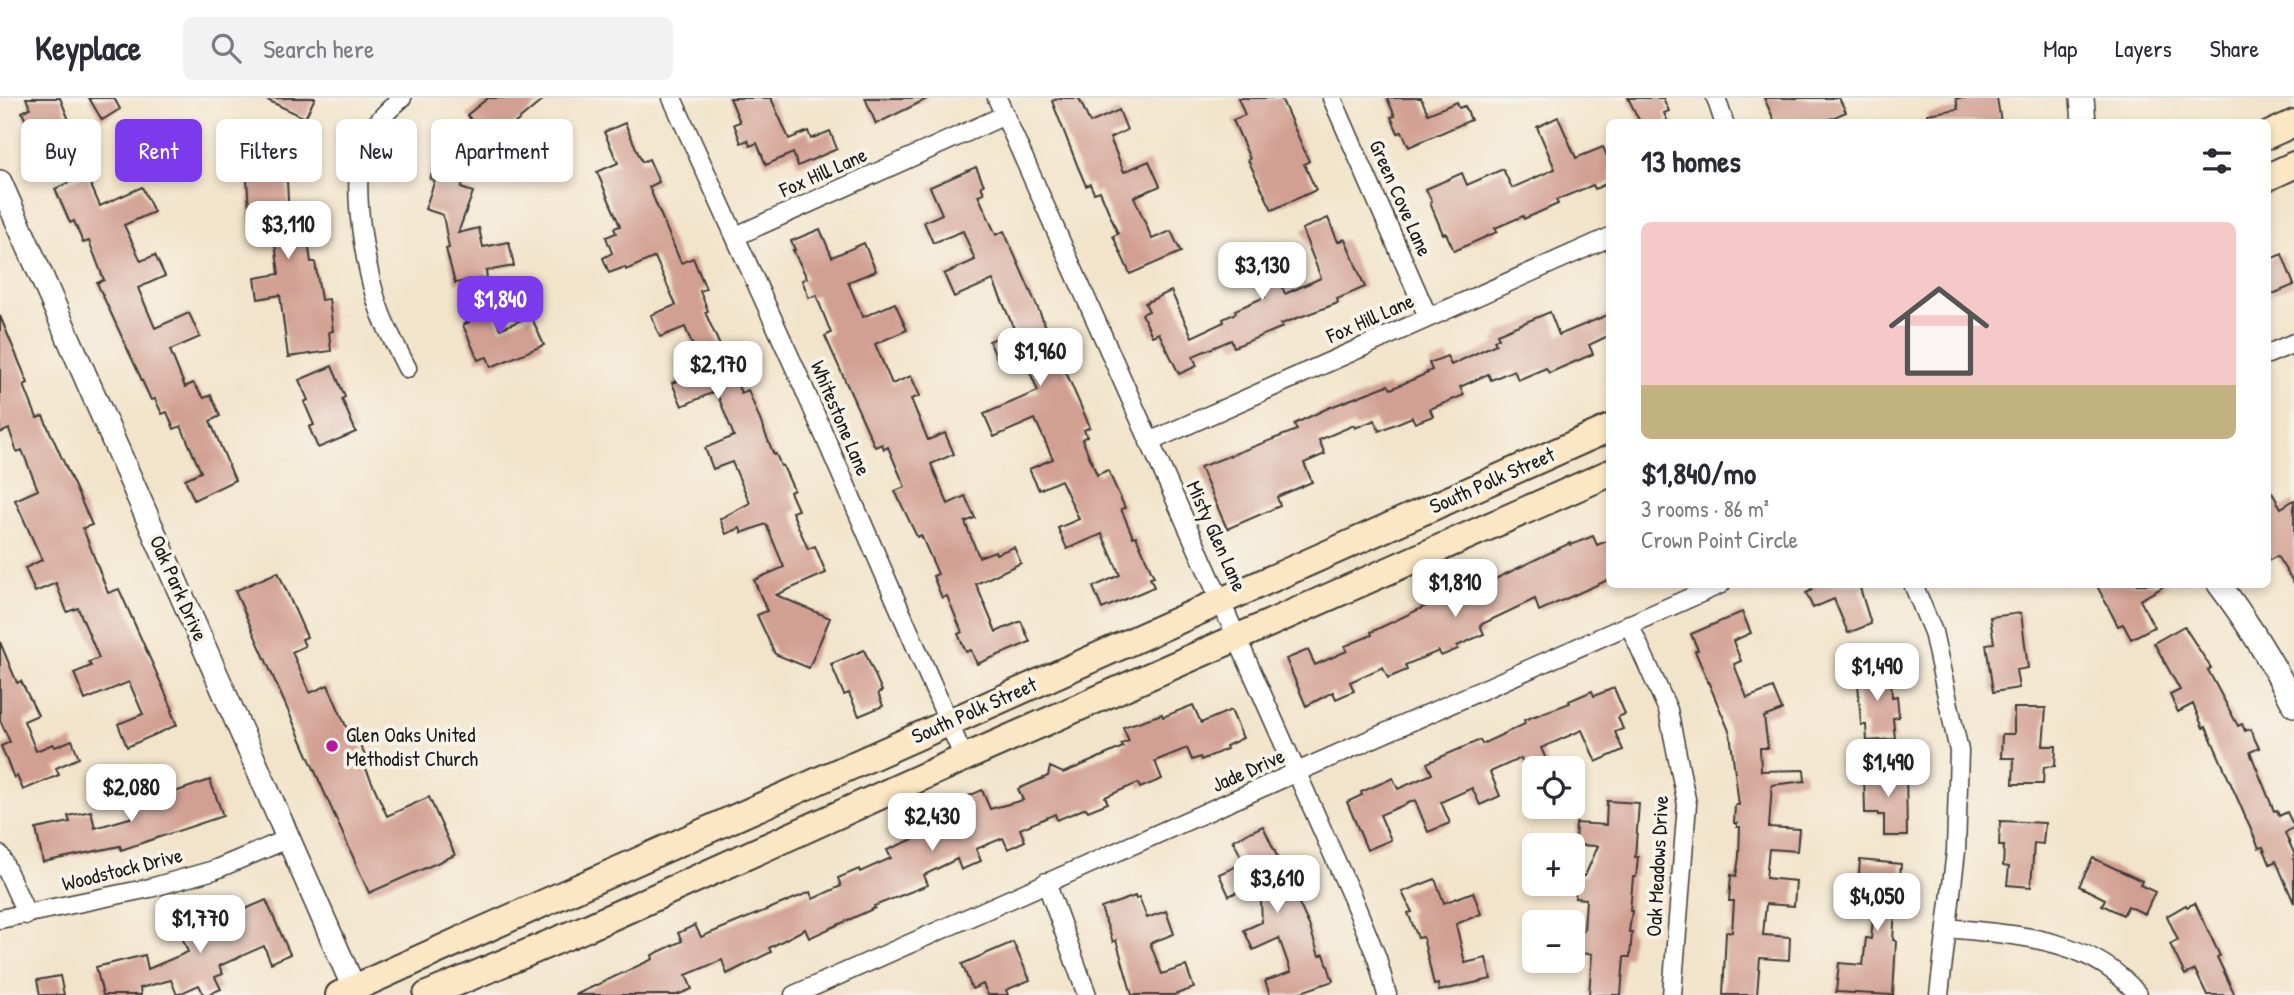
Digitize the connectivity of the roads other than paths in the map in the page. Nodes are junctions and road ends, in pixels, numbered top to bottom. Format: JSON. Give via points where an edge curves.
{"nodes":[{"id":1,"x":402,"y":98,"type":"edge"},
{"id":2,"x":672,"y":98,"type":"edge"},
{"id":3,"x":997,"y":98,"type":"edge"},
{"id":4,"x":1332,"y":98,"type":"edge"},
{"id":5,"x":1716,"y":98,"type":"edge"},
{"id":6,"x":2082,"y":98,"type":"edge"},
{"id":7,"x":1005,"y":115,"type":"junction"},
{"id":8,"x":1723,"y":119,"type":"edge"},
{"id":9,"x":2084,"y":119,"type":"edge"},
{"id":10,"x":2294,"y":123,"type":"edge"},
{"id":11,"x":2271,"y":134,"type":"edge"},
{"id":12,"x":2294,"y":165,"type":"edge"},
{"id":13,"x":2271,"y":176,"type":"edge"},
{"id":14,"x":0,"y":182,"type":"edge"},
{"id":15,"x":736,"y":236,"type":"junction"},
{"id":16,"x":1606,"y":239,"type":"edge"},
{"id":17,"x":1428,"y":317,"type":"junction"},
{"id":18,"x":2294,"y":343,"type":"edge"},
{"id":19,"x":2271,"y":353,"type":"edge"},
{"id":20,"x":407,"y":368,"type":"dead end"},
{"id":21,"x":1606,"y":430,"type":"edge"},
{"id":22,"x":1149,"y":442,"type":"junction"},
{"id":23,"x":1606,"y":475,"type":"edge"},
{"id":24,"x":1712,"y":588,"type":"edge"},
{"id":25,"x":1915,"y":588,"type":"edge"},
{"id":26,"x":2222,"y":588,"type":"edge"},
{"id":27,"x":1221,"y":602,"type":"junction"},
{"id":28,"x":1629,"y":624,"type":"junction"},
{"id":29,"x":1237,"y":638,"type":"junction"},
{"id":30,"x":2294,"y":705,"type":"edge"},
{"id":31,"x":948,"y":721,"type":"junction"},
{"id":32,"x":964,"y":758,"type":"junction"},
{"id":33,"x":1297,"y":773,"type":"junction"},
{"id":34,"x":290,"y":838,"type":"junction"},
{"id":35,"x":0,"y":855,"type":"edge"},
{"id":36,"x":1046,"y":882,"type":"junction"},
{"id":37,"x":571,"y":891,"type":"junction"},
{"id":38,"x":27,"y":915,"type":"junction"},
{"id":39,"x":0,"y":919,"type":"edge"},
{"id":40,"x":589,"y":927,"type":"junction"},
{"id":41,"x":1947,"y":928,"type":"junction"},
{"id":42,"x":351,"y":993,"type":"edge"},
{"id":43,"x":428,"y":995,"type":"edge"},
{"id":44,"x":794,"y":995,"type":"edge"},
{"id":45,"x":1087,"y":995,"type":"edge"},
{"id":46,"x":1387,"y":995,"type":"edge"},
{"id":47,"x":1672,"y":995,"type":"edge"},
{"id":48,"x":1939,"y":995,"type":"edge"},
{"id":49,"x":2138,"y":995,"type":"edge"}],
"edges":[{"from":1,"to":20,"type":"street","via":[[366,139],[358,203],[380,313]]},
{"from":2,"to":15,"type":"street","name":"Whitestone Lane"},
{"from":3,"to":7,"type":"street","name":"Misty Glen Lane"},
{"from":4,"to":17,"type":"street","name":"Green Cove Lane"},
{"from":5,"to":8,"type":"street"},
{"from":6,"to":9,"type":"street"},
{"from":7,"to":15,"type":"street","name":"Fox Hill Lane"},
{"from":7,"to":22,"type":"street","name":"Misty Glen Lane"},
{"from":10,"to":11,"type":"main road"},
{"from":12,"to":13,"type":"main road"},
{"from":14,"to":34,"type":"street","name":"Oak Park Drive"},
{"from":15,"to":31,"type":"street","name":"Whitestone Lane"},
{"from":16,"to":17,"type":"street","name":"Fox Hill Lane"},
{"from":17,"to":22,"type":"street","name":"Fox Hill Lane"},
{"from":18,"to":19,"type":"street"},
{"from":21,"to":27,"type":"main road","name":"South Polk Street"},
{"from":22,"to":27,"type":"street","name":"Misty Glen Lane"},
{"from":23,"to":29,"type":"main road","name":"South Polk Street"},
{"from":24,"to":28,"type":"street","name":"Jade Drive"},
{"from":25,"to":41,"type":"street","via":[[1933,632],[1959,751],[1956,851]]},
{"from":26,"to":30,"type":"street","via":[[2276,668]]},
{"from":27,"to":29,"type":"street","name":"Misty Glen Lane"},
{"from":27,"to":31,"type":"main road","name":"South Polk Street"},
{"from":28,"to":33,"type":"street","name":"Jade Drive"},
{"from":28,"to":47,"type":"street","name":"Oak Meadows Drive","via":[[1668,710],[1687,804]]},
{"from":29,"to":32,"type":"main road","name":"South Polk Street"},
{"from":29,"to":33,"type":"street","name":"Misty Glen Lane"},
{"from":31,"to":32,"type":"street","name":"Whitestone Lane"},
{"from":31,"to":37,"type":"main road","name":"South Polk Street"},
{"from":32,"to":40,"type":"main road","name":"South Polk Street"},
{"from":33,"to":36,"type":"street","name":"Jade Drive"},
{"from":33,"to":46,"type":"street","name":"Misty Glen Lane","via":[[1377,958]]},
{"from":34,"to":38,"type":"street","name":"Woodstock Drive","via":[[214,870]]},
{"from":34,"to":42,"type":"street","name":"Oak Park Drive"},
{"from":35,"to":38,"type":"street"},
{"from":36,"to":44,"type":"street","name":"Jade Drive"},
{"from":36,"to":45,"type":"street"},
{"from":37,"to":40,"type":"main road"},
{"from":37,"to":42,"type":"main road","name":"South Polk Street"},
{"from":38,"to":39,"type":"street","name":"Woodstock Drive"},
{"from":40,"to":43,"type":"main road","name":"South Polk Street"},
{"from":41,"to":48,"type":"street"},
{"from":41,"to":49,"type":"street","via":[[2049,941],[2104,965]]}]}
